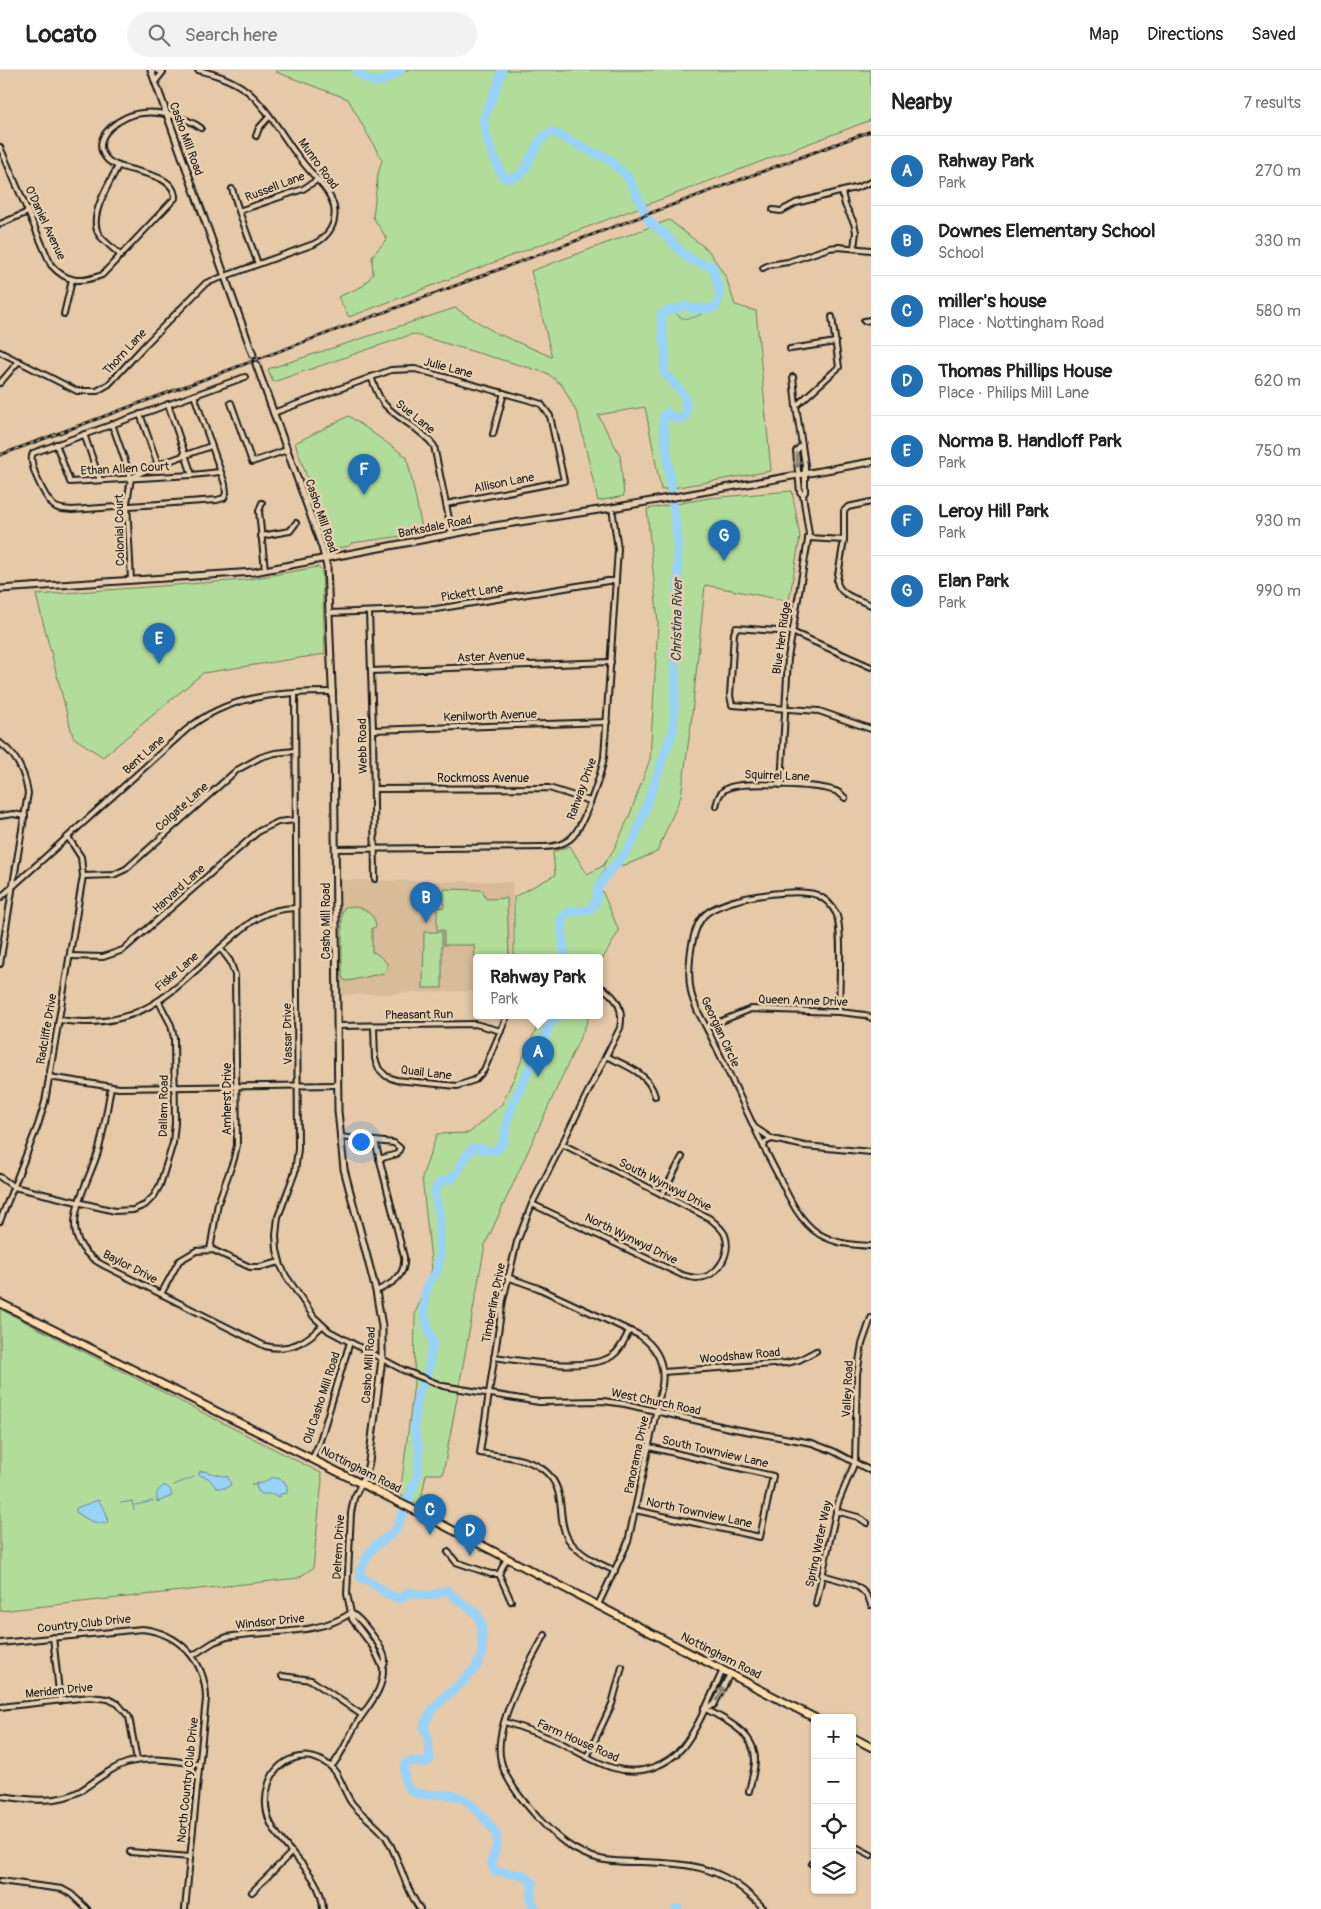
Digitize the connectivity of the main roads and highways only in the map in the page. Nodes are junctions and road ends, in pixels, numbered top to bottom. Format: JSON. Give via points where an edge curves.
{"nodes":[{"id":1,"x":0,"y":1302,"type":"edge"},
{"id":2,"x":811,"y":1716,"type":"edge"},
{"id":3,"x":856,"y":1739,"type":"edge"},
{"id":4,"x":871,"y":1747,"type":"edge"}],
"edges":[{"from":1,"to":2,"type":"main road","name":"Nottingham Road","via":[[412,1509]]},
{"from":3,"to":4,"type":"main road"}]}
